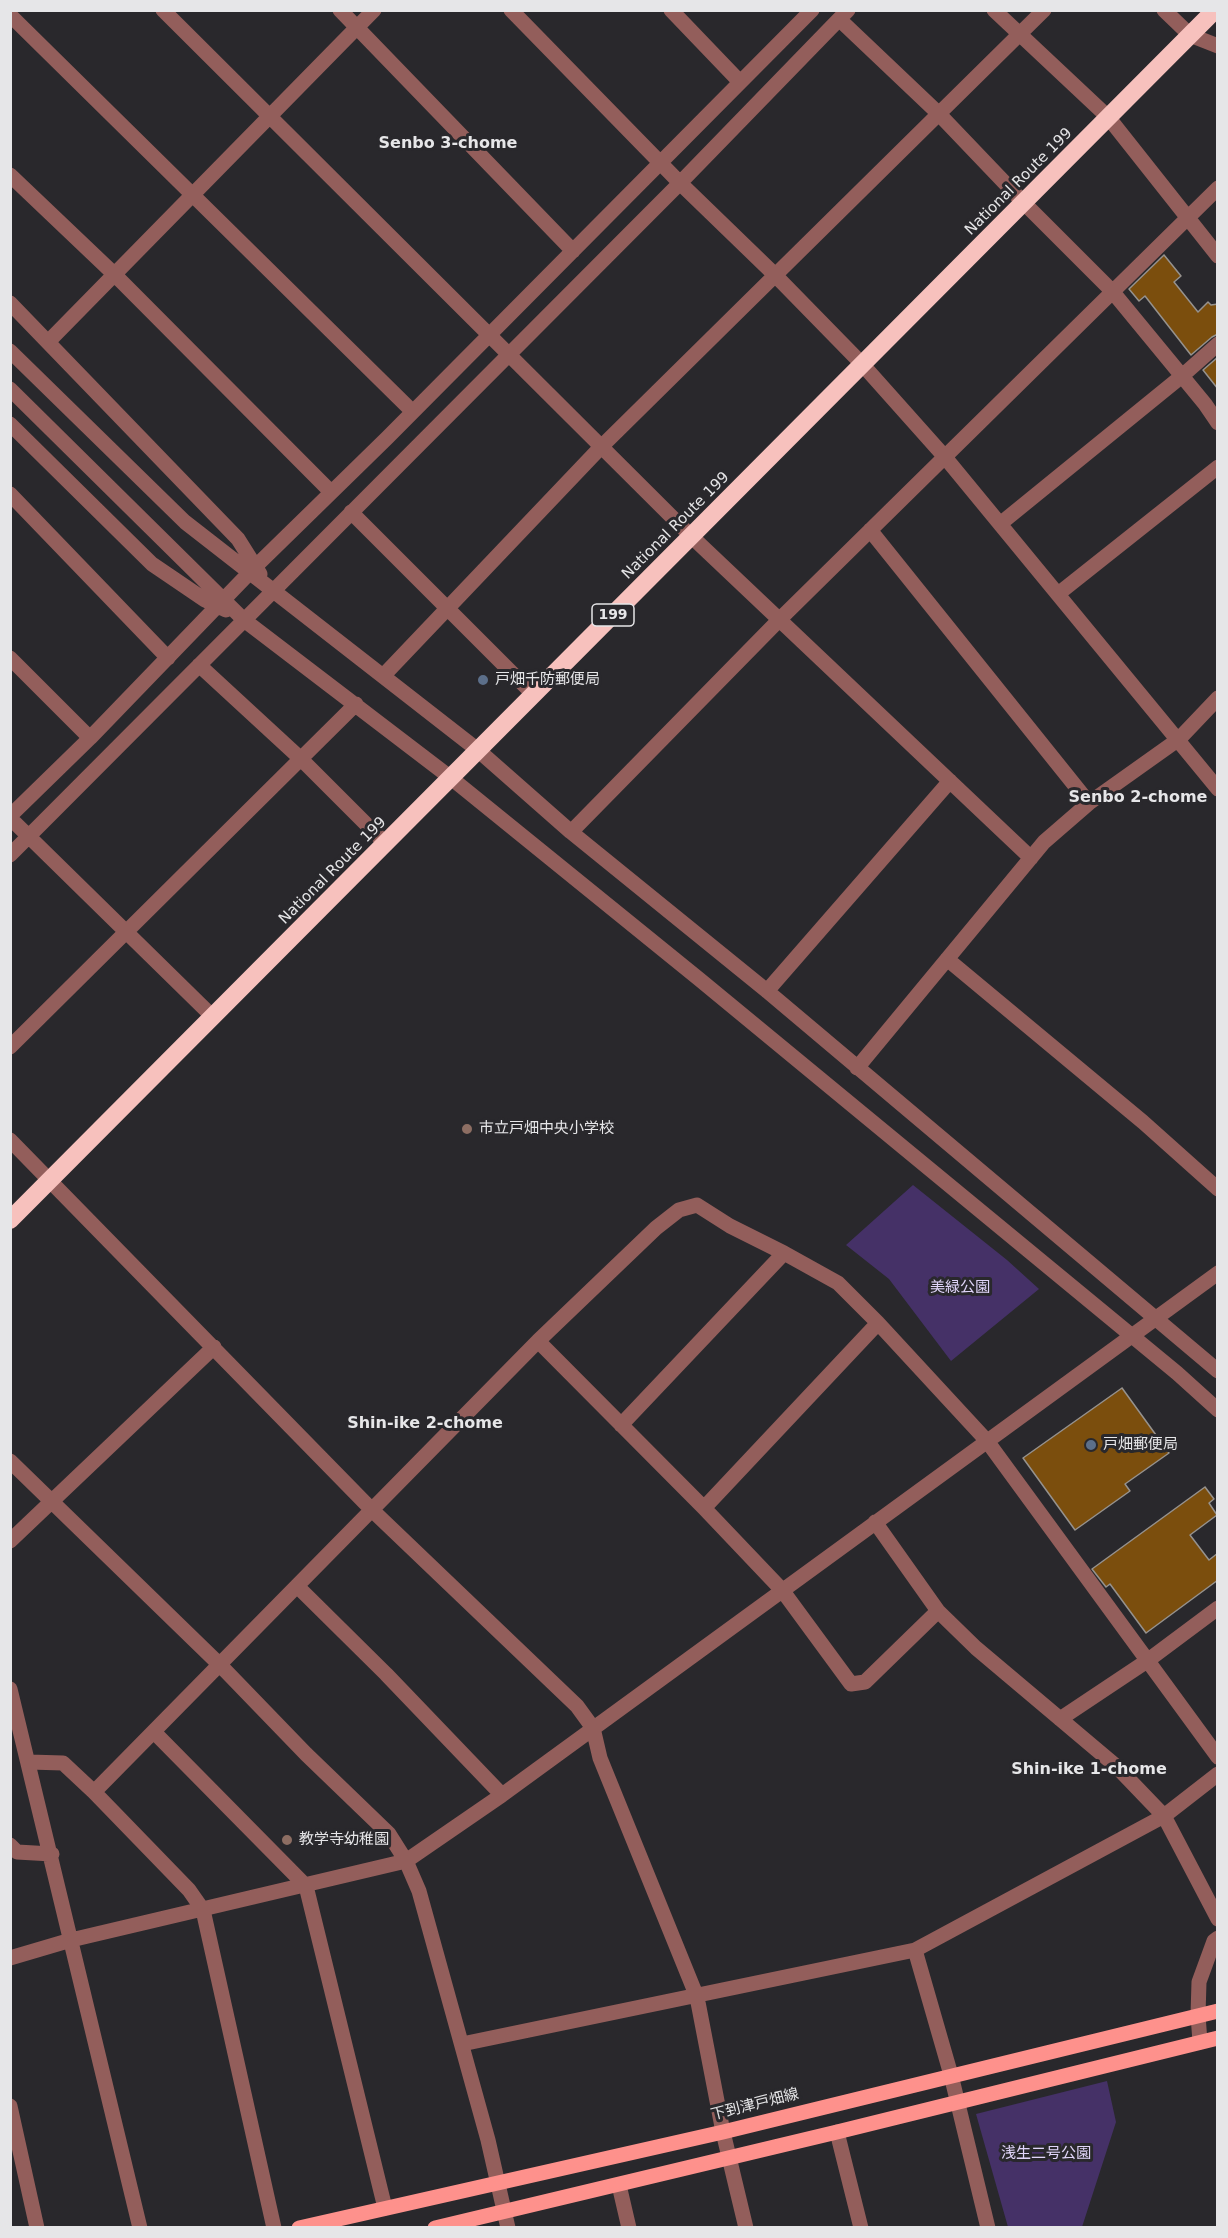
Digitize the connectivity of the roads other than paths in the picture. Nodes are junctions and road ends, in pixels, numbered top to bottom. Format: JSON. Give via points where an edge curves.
{"nodes":[{"id":1,"x":163,"y":10,"type":"edge"},
{"id":2,"x":340,"y":10,"type":"edge"},
{"id":3,"x":374,"y":10,"type":"edge"},
{"id":4,"x":511,"y":10,"type":"edge"},
{"id":5,"x":670,"y":10,"type":"edge"},
{"id":6,"x":812,"y":10,"type":"edge"},
{"id":7,"x":994,"y":10,"type":"edge"},
{"id":8,"x":1044,"y":10,"type":"edge"},
{"id":9,"x":1164,"y":10,"type":"edge"},
{"id":10,"x":1215,"y":10,"type":"edge"},
{"id":11,"x":10,"y":15,"type":"edge"},
{"id":12,"x":844,"y":15,"type":"edge"},
{"id":13,"x":357,"y":28,"type":"junction"},
{"id":14,"x":1020,"y":35,"type":"junction"},
{"id":15,"x":1190,"y":35,"type":"junction"},
{"id":16,"x":1218,"y":46,"type":"edge"},
{"id":17,"x":740,"y":82,"type":"junction"},
{"id":18,"x":938,"y":113,"type":"junction"},
{"id":19,"x":269,"y":117,"type":"junction"},
{"id":20,"x":1107,"y":117,"type":"junction"},
{"id":21,"x":660,"y":163,"type":"junction"},
{"id":22,"x":10,"y":175,"type":"edge"},
{"id":23,"x":680,"y":183,"type":"junction"},
{"id":24,"x":1218,"y":188,"type":"edge"},
{"id":25,"x":192,"y":194,"type":"junction"},
{"id":26,"x":1024,"y":203,"type":"junction"},
{"id":27,"x":1187,"y":217,"type":"junction"},
{"id":28,"x":573,"y":251,"type":"junction"},
{"id":29,"x":1218,"y":256,"type":"edge"},
{"id":30,"x":114,"y":274,"type":"junction"},
{"id":31,"x":774,"y":274,"type":"junction"},
{"id":32,"x":1112,"y":291,"type":"junction"},
{"id":33,"x":10,"y":303,"type":"edge"},
{"id":34,"x":488,"y":334,"type":"junction"},
{"id":35,"x":48,"y":342,"type":"junction"},
{"id":36,"x":1218,"y":344,"type":"edge"},
{"id":37,"x":10,"y":351,"type":"edge"},
{"id":38,"x":508,"y":354,"type":"junction"},
{"id":39,"x":862,"y":364,"type":"junction"},
{"id":40,"x":1182,"y":376,"type":"junction"},
{"id":41,"x":10,"y":389,"type":"edge"},
{"id":42,"x":412,"y":411,"type":"junction"},
{"id":43,"x":1218,"y":423,"type":"edge"},
{"id":44,"x":10,"y":424,"type":"edge"},
{"id":45,"x":601,"y":447,"type":"junction"},
{"id":46,"x":944,"y":456,"type":"junction"},
{"id":47,"x":1218,"y":467,"type":"edge"},
{"id":48,"x":331,"y":492,"type":"junction"},
{"id":49,"x":10,"y":494,"type":"edge"},
{"id":50,"x":351,"y":512,"type":"junction"},
{"id":51,"x":1000,"y":524,"type":"junction"},
{"id":52,"x":870,"y":530,"type":"junction"},
{"id":53,"x":691,"y":536,"type":"junction"},
{"id":54,"x":253,"y":569,"type":"junction"},
{"id":55,"x":273,"y":592,"type":"junction"},
{"id":56,"x":1058,"y":594,"type":"junction"},
{"id":57,"x":220,"y":603,"type":"junction"},
{"id":58,"x":448,"y":609,"type":"junction"},
{"id":59,"x":244,"y":620,"type":"junction"},
{"id":60,"x":779,"y":620,"type":"junction"},
{"id":61,"x":10,"y":658,"type":"edge"},
{"id":62,"x":168,"y":658,"type":"junction"},
{"id":63,"x":199,"y":665,"type":"junction"},
{"id":64,"x":383,"y":676,"type":"junction"},
{"id":65,"x":534,"y":695,"type":"junction"},
{"id":66,"x":1218,"y":698,"type":"edge"},
{"id":67,"x":356,"y":704,"type":"junction"},
{"id":68,"x":90,"y":738,"type":"junction"},
{"id":69,"x":1179,"y":739,"type":"junction"},
{"id":70,"x":479,"y":751,"type":"junction"},
{"id":71,"x":301,"y":759,"type":"junction"},
{"id":72,"x":451,"y":778,"type":"junction"},
{"id":73,"x":950,"y":781,"type":"junction"},
{"id":74,"x":1218,"y":789,"type":"edge"},
{"id":75,"x":1089,"y":802,"type":"junction"},
{"id":76,"x":10,"y":817,"type":"edge"},
{"id":77,"x":571,"y":832,"type":"junction"},
{"id":78,"x":29,"y":837,"type":"junction"},
{"id":79,"x":386,"y":844,"type":"junction"},
{"id":80,"x":10,"y":855,"type":"edge"},
{"id":81,"x":1031,"y":858,"type":"junction"},
{"id":82,"x":124,"y":932,"type":"junction"},
{"id":83,"x":947,"y":959,"type":"junction"},
{"id":84,"x":767,"y":990,"type":"junction"},
{"id":85,"x":213,"y":1017,"type":"junction"},
{"id":86,"x":10,"y":1047,"type":"edge"},
{"id":87,"x":857,"y":1068,"type":"junction"},
{"id":88,"x":10,"y":1140,"type":"edge"},
{"id":89,"x":50,"y":1180,"type":"junction"},
{"id":90,"x":1218,"y":1189,"type":"edge"},
{"id":91,"x":10,"y":1221,"type":"edge"},
{"id":92,"x":784,"y":1252,"type":"junction"},
{"id":93,"x":1218,"y":1273,"type":"edge"},
{"id":94,"x":1156,"y":1318,"type":"junction"},
{"id":95,"x":878,"y":1323,"type":"junction"},
{"id":96,"x":1131,"y":1336,"type":"junction"},
{"id":97,"x":538,"y":1341,"type":"junction"},
{"id":98,"x":213,"y":1347,"type":"junction"},
{"id":99,"x":1218,"y":1371,"type":"edge"},
{"id":100,"x":1218,"y":1410,"type":"edge"},
{"id":101,"x":621,"y":1425,"type":"junction"},
{"id":102,"x":987,"y":1441,"type":"junction"},
{"id":103,"x":10,"y":1461,"type":"edge"},
{"id":104,"x":52,"y":1502,"type":"junction"},
{"id":105,"x":704,"y":1508,"type":"junction"},
{"id":106,"x":372,"y":1510,"type":"junction"},
{"id":107,"x":875,"y":1522,"type":"junction"},
{"id":108,"x":10,"y":1541,"type":"edge"},
{"id":109,"x":297,"y":1586,"type":"junction"},
{"id":110,"x":782,"y":1590,"type":"junction"},
{"id":111,"x":1218,"y":1608,"type":"edge"},
{"id":112,"x":938,"y":1611,"type":"junction"},
{"id":113,"x":1147,"y":1661,"type":"junction"},
{"id":114,"x":220,"y":1665,"type":"junction"},
{"id":115,"x":10,"y":1689,"type":"edge"},
{"id":116,"x":1060,"y":1719,"type":"junction"},
{"id":117,"x":593,"y":1728,"type":"junction"},
{"id":118,"x":154,"y":1732,"type":"junction"},
{"id":119,"x":1218,"y":1757,"type":"edge"},
{"id":120,"x":29,"y":1762,"type":"junction"},
{"id":121,"x":1218,"y":1774,"type":"edge"},
{"id":122,"x":94,"y":1792,"type":"junction"},
{"id":123,"x":502,"y":1795,"type":"junction"},
{"id":124,"x":1164,"y":1816,"type":"junction"},
{"id":125,"x":10,"y":1845,"type":"edge"},
{"id":126,"x":52,"y":1854,"type":"junction"},
{"id":127,"x":406,"y":1861,"type":"junction"},
{"id":128,"x":306,"y":1886,"type":"junction"},
{"id":129,"x":203,"y":1910,"type":"junction"},
{"id":130,"x":1218,"y":1918,"type":"edge"},
{"id":131,"x":1218,"y":1938,"type":"edge"},
{"id":132,"x":71,"y":1940,"type":"junction"},
{"id":133,"x":915,"y":1950,"type":"junction"},
{"id":134,"x":10,"y":1958,"type":"edge"},
{"id":135,"x":697,"y":1997,"type":"junction"},
{"id":136,"x":1218,"y":2011,"type":"edge"},
{"id":137,"x":1198,"y":2015,"type":"junction"},
{"id":138,"x":1218,"y":2038,"type":"edge"},
{"id":139,"x":1200,"y":2042,"type":"junction"},
{"id":140,"x":462,"y":2044,"type":"junction"},
{"id":141,"x":951,"y":2075,"type":"junction"},
{"id":142,"x":958,"y":2101,"type":"junction"},
{"id":143,"x":10,"y":2106,"type":"edge"},
{"id":144,"x":723,"y":2132,"type":"junction"},
{"id":145,"x":837,"y":2132,"type":"junction"},
{"id":146,"x":729,"y":2158,"type":"junction"},
{"id":147,"x":497,"y":2181,"type":"junction"},
{"id":148,"x":619,"y":2185,"type":"junction"},
{"id":149,"x":385,"y":2208,"type":"junction"},
{"id":150,"x":504,"y":2211,"type":"junction"},
{"id":151,"x":37,"y":2228,"type":"edge"},
{"id":152,"x":140,"y":2228,"type":"edge"},
{"id":153,"x":274,"y":2228,"type":"edge"},
{"id":154,"x":299,"y":2228,"type":"edge"},
{"id":155,"x":435,"y":2228,"type":"edge"},
{"id":156,"x":508,"y":2228,"type":"edge"},
{"id":157,"x":628,"y":2228,"type":"edge"},
{"id":158,"x":746,"y":2228,"type":"edge"},
{"id":159,"x":861,"y":2228,"type":"edge"},
{"id":160,"x":988,"y":2228,"type":"edge"}],
"edges":[{"from":1,"to":19,"type":"street"},
{"from":2,"to":13,"type":"street"},
{"from":3,"to":13,"type":"street"},
{"from":4,"to":21,"type":"street"},
{"from":5,"to":17,"type":"street"},
{"from":6,"to":17,"type":"street"},
{"from":7,"to":14,"type":"street"},
{"from":8,"to":14,"type":"street"},
{"from":9,"to":15,"type":"street"},
{"from":10,"to":15,"type":"highway","name":"National Route 199","number":"199"},
{"from":11,"to":25,"type":"street"},
{"from":12,"to":18,"type":"street"},
{"from":12,"to":23,"type":"street"},
{"from":13,"to":19,"type":"street"},
{"from":13,"to":28,"type":"street"},
{"from":14,"to":18,"type":"street"},
{"from":14,"to":20,"type":"street"},
{"from":15,"to":16,"type":"street"},
{"from":15,"to":20,"type":"highway","name":"National Route 199","number":"199"},
{"from":17,"to":21,"type":"street"},
{"from":18,"to":26,"type":"street"},
{"from":18,"to":31,"type":"street"},
{"from":19,"to":25,"type":"street"},
{"from":19,"to":34,"type":"street"},
{"from":20,"to":26,"type":"highway","name":"National Route 199","number":"199"},
{"from":20,"to":27,"type":"street"},
{"from":21,"to":23,"type":"street"},
{"from":21,"to":28,"type":"street"},
{"from":22,"to":30,"type":"street"},
{"from":23,"to":31,"type":"street"},
{"from":23,"to":38,"type":"street"},
{"from":24,"to":27,"type":"street"},
{"from":25,"to":30,"type":"street"},
{"from":25,"to":42,"type":"street"},
{"from":26,"to":32,"type":"street"},
{"from":26,"to":39,"type":"highway","name":"National Route 199","number":"199"},
{"from":27,"to":29,"type":"street"},
{"from":27,"to":32,"type":"street"},
{"from":28,"to":34,"type":"street"},
{"from":30,"to":35,"type":"street"},
{"from":30,"to":48,"type":"street"},
{"from":31,"to":39,"type":"street"},
{"from":31,"to":45,"type":"street"},
{"from":32,"to":40,"type":"street"},
{"from":32,"to":46,"type":"street"},
{"from":33,"to":35,"type":"street"},
{"from":34,"to":38,"type":"street"},
{"from":34,"to":42,"type":"street"},
{"from":35,"to":54,"type":"street","via":[[238,539]]},
{"from":36,"to":40,"type":"street"},
{"from":37,"to":54,"type":"street","via":[[185,522]]},
{"from":38,"to":45,"type":"street"},
{"from":38,"to":50,"type":"street"},
{"from":39,"to":46,"type":"street"},
{"from":39,"to":53,"type":"highway","name":"National Route 199","number":"199"},
{"from":40,"to":43,"type":"street"},
{"from":40,"to":51,"type":"street"},
{"from":41,"to":57,"type":"street"},
{"from":42,"to":48,"type":"street"},
{"from":44,"to":57,"type":"street","via":[[152,564],[178,583]]},
{"from":45,"to":53,"type":"street"},
{"from":45,"to":58,"type":"street"},
{"from":46,"to":51,"type":"street"},
{"from":46,"to":52,"type":"street"},
{"from":47,"to":56,"type":"street"},
{"from":48,"to":54,"type":"street"},
{"from":49,"to":62,"type":"street"},
{"from":50,"to":55,"type":"street"},
{"from":50,"to":58,"type":"street"},
{"from":51,"to":56,"type":"street"},
{"from":52,"to":60,"type":"street"},
{"from":52,"to":75,"type":"street"},
{"from":53,"to":60,"type":"street"},
{"from":53,"to":65,"type":"highway","name":"National Route 199","number":"199"},
{"from":54,"to":55,"type":"street"},
{"from":54,"to":57,"type":"street"},
{"from":55,"to":59,"type":"street"},
{"from":55,"to":64,"type":"street"},
{"from":56,"to":69,"type":"street"},
{"from":57,"to":59,"type":"street"},
{"from":57,"to":62,"type":"street"},
{"from":58,"to":64,"type":"street"},
{"from":58,"to":65,"type":"street"},
{"from":59,"to":63,"type":"street"},
{"from":59,"to":67,"type":"street"},
{"from":60,"to":73,"type":"street"},
{"from":60,"to":77,"type":"street"},
{"from":61,"to":68,"type":"street"},
{"from":62,"to":68,"type":"street"},
{"from":63,"to":71,"type":"street"},
{"from":63,"to":78,"type":"street"},
{"from":64,"to":70,"type":"street"},
{"from":65,"to":70,"type":"highway","name":"National Route 199","number":"199"},
{"from":66,"to":69,"type":"street"},
{"from":67,"to":71,"type":"street"},
{"from":67,"to":72,"type":"street"},
{"from":68,"to":76,"type":"street"},
{"from":69,"to":74,"type":"street"},
{"from":69,"to":75,"type":"street"},
{"from":70,"to":72,"type":"highway","name":"National Route 199","number":"199"},
{"from":70,"to":77,"type":"street"},
{"from":71,"to":79,"type":"street"},
{"from":71,"to":82,"type":"street"},
{"from":72,"to":79,"type":"highway","name":"National Route 199","number":"199"},
{"from":72,"to":96,"type":"street"},
{"from":73,"to":81,"type":"street"},
{"from":73,"to":84,"type":"street"},
{"from":75,"to":81,"type":"street"},
{"from":76,"to":78,"type":"street"},
{"from":77,"to":84,"type":"street"},
{"from":78,"to":80,"type":"street"},
{"from":78,"to":82,"type":"street"},
{"from":79,"to":85,"type":"highway","name":"National Route 199","number":"199"},
{"from":81,"to":83,"type":"street"},
{"from":82,"to":85,"type":"street"},
{"from":82,"to":86,"type":"street"},
{"from":83,"to":87,"type":"street"},
{"from":83,"to":90,"type":"street"},
{"from":84,"to":87,"type":"street"},
{"from":85,"to":89,"type":"highway","name":"National Route 199","number":"199"},
{"from":87,"to":94,"type":"street"},
{"from":88,"to":89,"type":"street"},
{"from":89,"to":91,"type":"highway","name":"National Route 199","number":"199"},
{"from":89,"to":98,"type":"street"},
{"from":92,"to":95,"type":"street","via":[[838,1283]]},
{"from":92,"to":97,"type":"street","via":[[697,1205],[679,1210]]},
{"from":92,"to":101,"type":"street"},
{"from":93,"to":94,"type":"street"},
{"from":94,"to":96,"type":"street"},
{"from":94,"to":99,"type":"street"},
{"from":95,"to":102,"type":"street"},
{"from":95,"to":105,"type":"street"},
{"from":96,"to":100,"type":"street"},
{"from":96,"to":102,"type":"street"},
{"from":97,"to":101,"type":"street"},
{"from":97,"to":106,"type":"street"},
{"from":98,"to":104,"type":"street"},
{"from":98,"to":106,"type":"street"},
{"from":101,"to":105,"type":"street"},
{"from":102,"to":107,"type":"street"},
{"from":102,"to":113,"type":"street"},
{"from":103,"to":104,"type":"street"},
{"from":104,"to":108,"type":"street"},
{"from":104,"to":114,"type":"street"},
{"from":105,"to":110,"type":"street"},
{"from":106,"to":109,"type":"street"},
{"from":106,"to":117,"type":"street","via":[[577,1706]]},
{"from":107,"to":110,"type":"street"},
{"from":107,"to":112,"type":"street"},
{"from":109,"to":114,"type":"street"},
{"from":109,"to":123,"type":"street"},
{"from":110,"to":112,"type":"street","via":[[851,1684],[865,1682]]},
{"from":110,"to":117,"type":"street"},
{"from":111,"to":113,"type":"street"},
{"from":112,"to":116,"type":"street"},
{"from":113,"to":116,"type":"street"},
{"from":113,"to":119,"type":"street"},
{"from":114,"to":118,"type":"street"},
{"from":114,"to":127,"type":"street","via":[[389,1834]]},
{"from":115,"to":120,"type":"street"},
{"from":116,"to":124,"type":"street","via":[[1116,1766]]},
{"from":117,"to":123,"type":"street"},
{"from":117,"to":135,"type":"street","via":[[600,1758]]},
{"from":118,"to":122,"type":"street"},
{"from":118,"to":128,"type":"street"},
{"from":120,"to":122,"type":"street","via":[[63,1763]]},
{"from":120,"to":126,"type":"street"},
{"from":121,"to":124,"type":"street"},
{"from":122,"to":129,"type":"street","via":[[189,1890]]},
{"from":123,"to":127,"type":"street"},
{"from":124,"to":130,"type":"street"},
{"from":124,"to":133,"type":"street"},
{"from":125,"to":126,"type":"street","via":[[17,1852]]},
{"from":126,"to":132,"type":"street"},
{"from":127,"to":128,"type":"street"},
{"from":127,"to":140,"type":"street","via":[[419,1891]]},
{"from":128,"to":129,"type":"street"},
{"from":128,"to":149,"type":"street"},
{"from":129,"to":132,"type":"street"},
{"from":129,"to":153,"type":"street"},
{"from":131,"to":137,"type":"street","via":[[1199,1982]]},
{"from":132,"to":134,"type":"street"},
{"from":132,"to":152,"type":"street"},
{"from":133,"to":135,"type":"street"},
{"from":133,"to":141,"type":"street"},
{"from":135,"to":140,"type":"street"},
{"from":135,"to":144,"type":"street"},
{"from":136,"to":137,"type":"main road","name":"下到津戸畑線"},
{"from":137,"to":139,"type":"street"},
{"from":137,"to":141,"type":"main road","name":"下到津戸畑線"},
{"from":138,"to":139,"type":"main road"},
{"from":139,"to":142,"type":"main road"},
{"from":140,"to":147,"type":"street"},
{"from":141,"to":142,"type":"street"},
{"from":141,"to":144,"type":"main road","name":"下到津戸畑線"},
{"from":142,"to":145,"type":"main road"},
{"from":142,"to":160,"type":"street"},
{"from":143,"to":151,"type":"street"},
{"from":144,"to":146,"type":"street"},
{"from":144,"to":147,"type":"main road","name":"下到津戸畑線"},
{"from":145,"to":146,"type":"main road"},
{"from":145,"to":159,"type":"street"},
{"from":146,"to":148,"type":"main road"},
{"from":146,"to":158,"type":"street"},
{"from":147,"to":149,"type":"main road","name":"下到津戸畑線"},
{"from":147,"to":150,"type":"street"},
{"from":148,"to":150,"type":"main road"},
{"from":148,"to":157,"type":"street"},
{"from":149,"to":154,"type":"main road","name":"下到津戸畑線"},
{"from":150,"to":155,"type":"main road"},
{"from":150,"to":156,"type":"street"}]}
